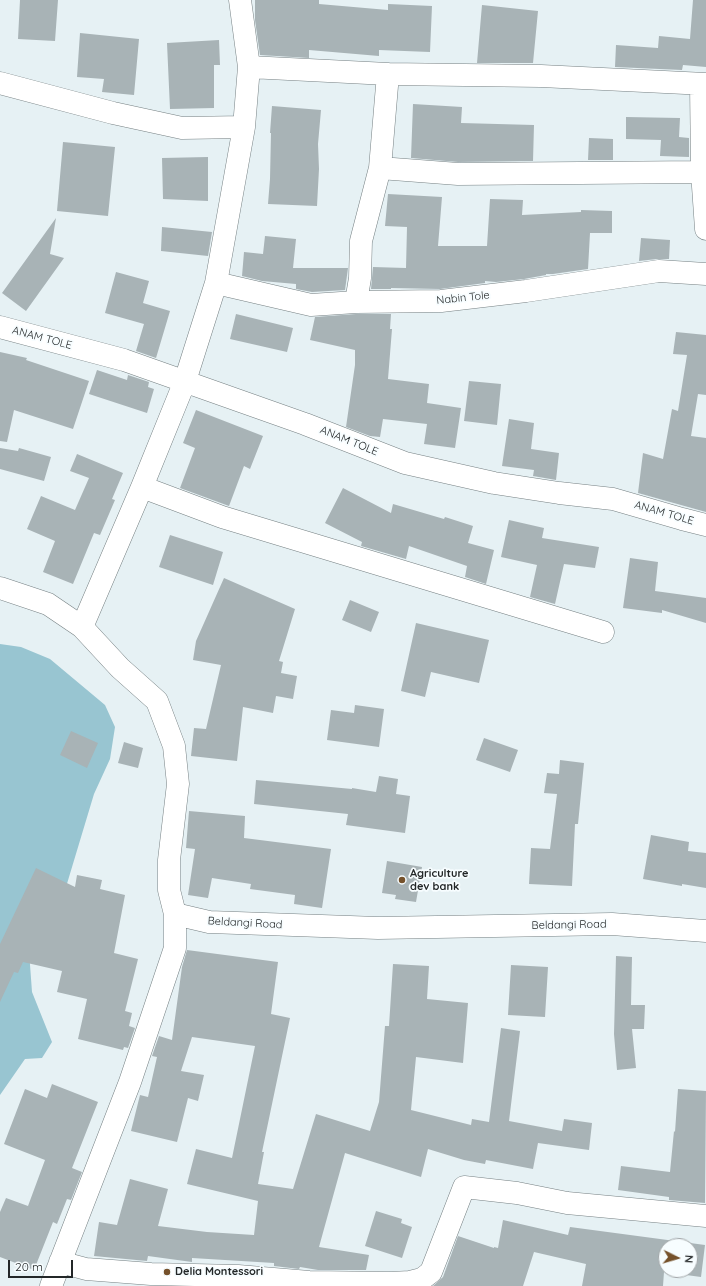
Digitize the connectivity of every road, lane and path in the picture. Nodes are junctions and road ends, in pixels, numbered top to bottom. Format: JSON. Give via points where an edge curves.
{"nodes":[{"id":1,"x":240,"y":0,"type":"edge"},
{"id":2,"x":249,"y":67,"type":"junction"},
{"id":3,"x":388,"y":74,"type":"junction"},
{"id":4,"x":0,"y":83,"type":"edge"},
{"id":5,"x":703,"y":84,"type":"edge"},
{"id":6,"x":244,"y":127,"type":"junction"},
{"id":7,"x":380,"y":168,"type":"junction"},
{"id":8,"x":702,"y":172,"type":"junction"},
{"id":9,"x":706,"y":229,"type":"edge"},
{"id":10,"x":706,"y":274,"type":"edge"},
{"id":11,"x":216,"y":283,"type":"junction"},
{"id":12,"x":356,"y":302,"type":"junction"},
{"id":13,"x":0,"y":327,"type":"edge"},
{"id":14,"x":185,"y":381,"type":"junction"},
{"id":15,"x":142,"y":488,"type":"junction"},
{"id":16,"x":706,"y":525,"type":"edge"},
{"id":17,"x":0,"y":588,"type":"edge"},
{"id":18,"x":82,"y":627,"type":"junction"},
{"id":19,"x":603,"y":632,"type":"dead end"},
{"id":20,"x":175,"y":914,"type":"junction"},
{"id":21,"x":706,"y":931,"type":"edge"},
{"id":22,"x":706,"y":1216,"type":"edge"},
{"id":23,"x":60,"y":1262,"type":"junction"},
{"id":24,"x":51,"y":1286,"type":"edge"}],
"edges":[{"from":1,"to":2,"type":"street"},
{"from":2,"to":3,"type":"street"},
{"from":2,"to":6,"type":"street"},
{"from":3,"to":5,"type":"street","via":[[541,76]]},
{"from":3,"to":7,"type":"street"},
{"from":4,"to":6,"type":"street","via":[[113,113],[182,128]]},
{"from":5,"to":8,"type":"street"},
{"from":6,"to":11,"type":"street"},
{"from":7,"to":8,"type":"street","via":[[458,174]]},
{"from":7,"to":12,"type":"street","via":[[360,241],[360,278]]},
{"from":8,"to":9,"type":"street"},
{"from":10,"to":12,"type":"street","name":"Nabin Tole","via":[[659,271],[441,301]]},
{"from":11,"to":12,"type":"street","name":"Nabin Tole","via":[[311,305]]},
{"from":11,"to":14,"type":"street"},
{"from":13,"to":14,"type":"street","name":"ANAM TOLE","via":[[124,360]]},
{"from":14,"to":15,"type":"street"},
{"from":14,"to":16,"type":"street","name":"ANAM TOLE","via":[[405,463],[494,484],[613,499]]},
{"from":15,"to":18,"type":"street"},
{"from":15,"to":19,"type":"street","via":[[222,517]]},
{"from":17,"to":18,"type":"street","via":[[48,604]]},
{"from":18,"to":20,"type":"street","via":[[120,668],[157,701],[174,746],[178,784],[169,860],[169,890]]},
{"from":20,"to":21,"type":"street","name":"Beldangi Road","via":[[209,922],[362,928],[612,924]]},
{"from":20,"to":23,"type":"street","via":[[175,948],[130,1082]]},
{"from":22,"to":23,"type":"street","via":[[567,1203],[517,1193],[464,1187],[430,1272],[422,1279],[410,1282],[309,1282],[238,1276],[151,1274],[86,1269]]},
{"from":23,"to":24,"type":"street"}]}
